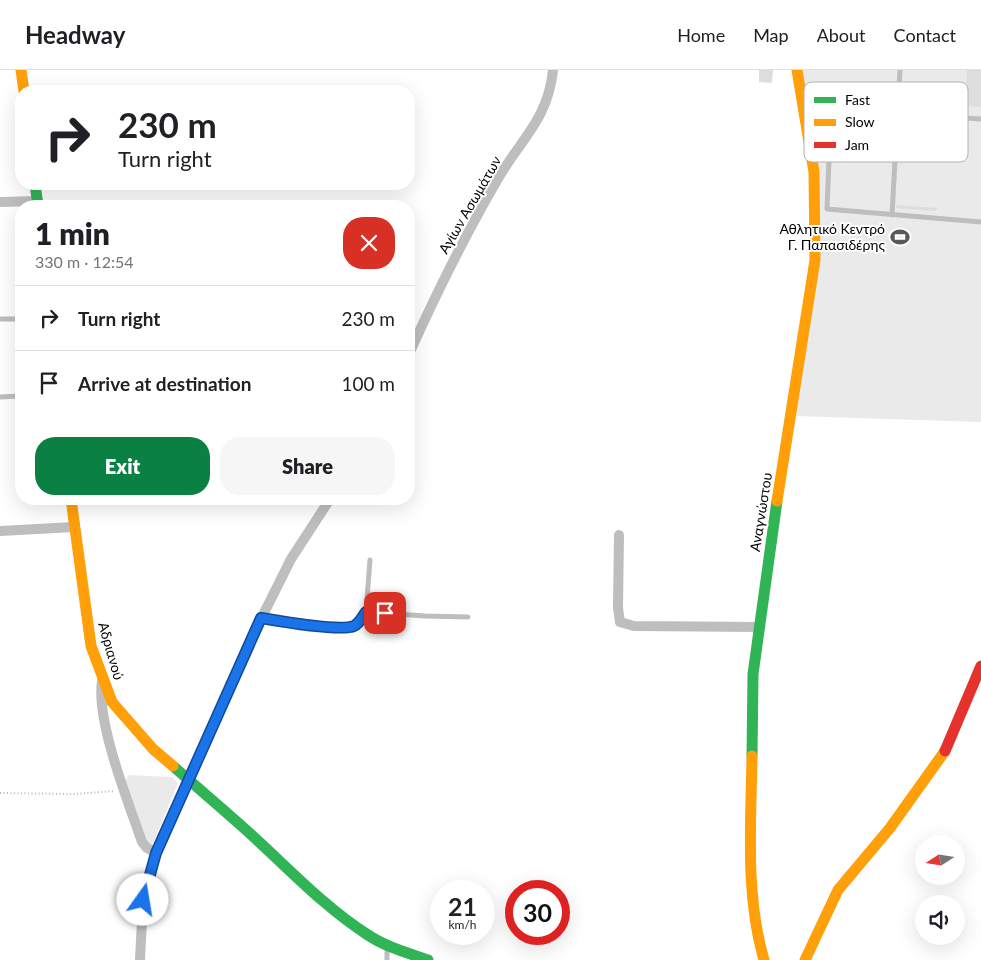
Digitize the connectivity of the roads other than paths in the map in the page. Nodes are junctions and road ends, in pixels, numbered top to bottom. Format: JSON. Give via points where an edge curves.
{"nodes":[{"id":1,"x":21,"y":70,"type":"edge"},
{"id":2,"x":553,"y":70,"type":"edge"},
{"id":3,"x":797,"y":70,"type":"edge"},
{"id":4,"x":23,"y":85,"type":"edge"},
{"id":5,"x":804,"y":112,"type":"edge"},
{"id":6,"x":968,"y":118,"type":"edge"},
{"id":7,"x":981,"y":119,"type":"edge"},
{"id":8,"x":812,"y":162,"type":"edge"},
{"id":9,"x":826,"y":162,"type":"edge"},
{"id":10,"x":895,"y":162,"type":"edge"},
{"id":11,"x":0,"y":202,"type":"edge"},
{"id":12,"x":15,"y":203,"type":"edge"},
{"id":13,"x":821,"y":210,"type":"junction"},
{"id":14,"x":892,"y":215,"type":"junction"},
{"id":15,"x":981,"y":222,"type":"edge"},
{"id":16,"x":0,"y":319,"type":"edge"},
{"id":17,"x":15,"y":319,"type":"edge"},
{"id":18,"x":415,"y":341,"type":"edge"},
{"id":19,"x":15,"y":396,"type":"edge"},
{"id":20,"x":0,"y":397,"type":"edge"},
{"id":21,"x":72,"y":505,"type":"edge"},
{"id":22,"x":326,"y":505,"type":"edge"},
{"id":23,"x":74,"y":526,"type":"junction"},
{"id":24,"x":0,"y":531,"type":"edge"},
{"id":25,"x":619,"y":535,"type":"dead end"},
{"id":26,"x":370,"y":560,"type":"dead end"},
{"id":27,"x":366,"y":612,"type":"junction"},
{"id":28,"x":468,"y":617,"type":"dead end"},
{"id":29,"x":261,"y":618,"type":"junction"},
{"id":30,"x":759,"y":627,"type":"junction"},
{"id":31,"x":981,"y":666,"type":"edge"},
{"id":32,"x":102,"y":681,"type":"junction"},
{"id":33,"x":188,"y":779,"type":"junction"},
{"id":34,"x":156,"y":853,"type":"junction"},
{"id":35,"x":387,"y":945,"type":"junction"},
{"id":36,"x":140,"y":960,"type":"edge"},
{"id":37,"x":387,"y":960,"type":"edge"},
{"id":38,"x":428,"y":960,"type":"edge"},
{"id":39,"x":764,"y":960,"type":"edge"},
{"id":40,"x":805,"y":960,"type":"edge"}],
"edges":[{"from":1,"to":4,"type":"street"},
{"from":2,"to":18,"type":"street","name":"Αγίων Ασωμάτων","via":[[546,107],[500,176],[446,274]]},
{"from":3,"to":5,"type":"street","name":"Αναγνώστου"},
{"from":6,"to":7,"type":"lane"},
{"from":8,"to":13,"type":"street","name":"Αναγνώστου"},
{"from":9,"to":13,"type":"lane"},
{"from":10,"to":14,"type":"lane"},
{"from":11,"to":12,"type":"street"},
{"from":13,"to":14,"type":"lane"},
{"from":13,"to":30,"type":"street","name":"Αναγνώστου"},
{"from":14,"to":15,"type":"lane"},
{"from":16,"to":17,"type":"lane"},
{"from":19,"to":20,"type":"lane"},
{"from":21,"to":23,"type":"street","name":"Αδριανού"},
{"from":22,"to":29,"type":"street","via":[[291,559]]},
{"from":23,"to":24,"type":"street"},
{"from":23,"to":32,"type":"street","name":"Αδριανού","via":[[91,646]]},
{"from":25,"to":30,"type":"street","via":[[620,622],[634,626]]},
{"from":26,"to":27,"type":"lane"},
{"from":27,"to":28,"type":"lane"},
{"from":27,"to":29,"type":"lane","via":[[360,622],[350,627],[311,626]]},
{"from":29,"to":33,"type":"street"},
{"from":30,"to":39,"type":"street","name":"Αναγνώστου","via":[[752,674],[751,863],[758,939]]},
{"from":31,"to":40,"type":"street","via":[[942,758],[920,791],[838,890]]},
{"from":32,"to":33,"type":"street","name":"Αδριανού","via":[[112,702],[129,723]]},
{"from":32,"to":34,"type":"street","via":[[100,695],[125,791],[142,842]]},
{"from":33,"to":34,"type":"street"},
{"from":33,"to":35,"type":"street","name":"Αδριανού","via":[[308,888],[369,936]]},
{"from":34,"to":36,"type":"street","via":[[143,900]]},
{"from":35,"to":37,"type":"lane"},
{"from":35,"to":38,"type":"street","name":"Αδριανού"}]}
